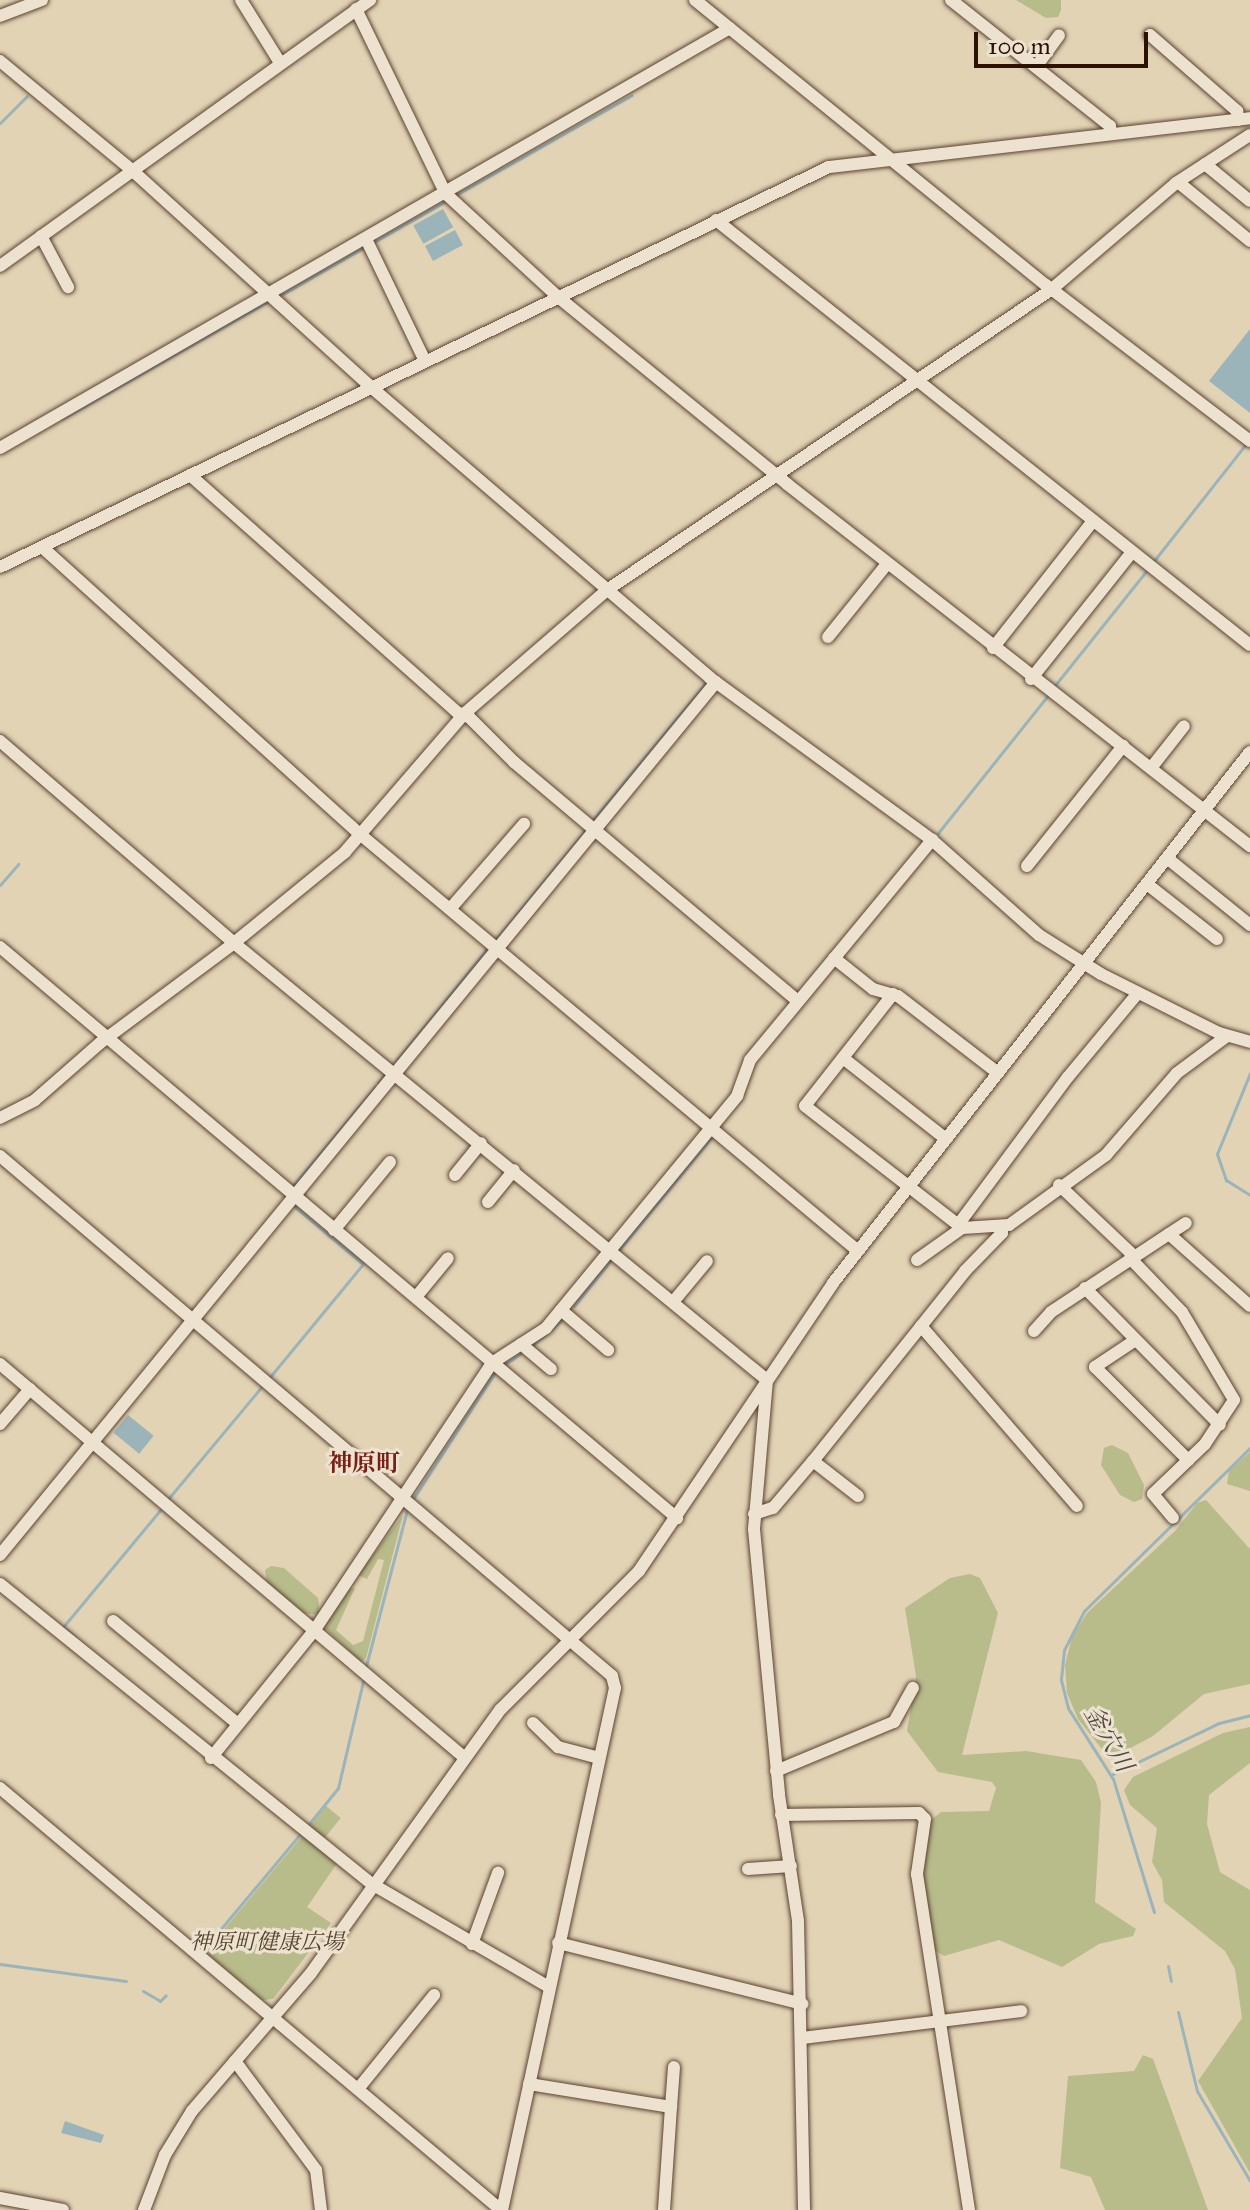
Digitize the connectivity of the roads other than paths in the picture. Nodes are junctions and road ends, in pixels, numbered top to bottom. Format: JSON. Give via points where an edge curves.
{"nodes":[{"id":1,"x":42,"y":0,"type":"edge"},
{"id":2,"x":241,"y":0,"type":"edge"},
{"id":3,"x":370,"y":0,"type":"edge"},
{"id":4,"x":695,"y":0,"type":"edge"},
{"id":5,"x":951,"y":0,"type":"edge"},
{"id":6,"x":356,"y":9,"type":"junction"},
{"id":7,"x":0,"y":16,"type":"edge"},
{"id":8,"x":730,"y":28,"type":"junction"},
{"id":9,"x":1059,"y":35,"type":"dead end"},
{"id":10,"x":1150,"y":35,"type":"dead end"},
{"id":11,"x":0,"y":61,"type":"edge"},
{"id":12,"x":279,"y":61,"type":"junction"},
{"id":13,"x":1036,"y":67,"type":"junction"},
{"id":14,"x":1244,"y":119,"type":"edge"},
{"id":15,"x":1111,"y":134,"type":"junction"},
{"id":16,"x":1250,"y":135,"type":"edge"},
{"id":17,"x":888,"y":158,"type":"junction"},
{"id":18,"x":1205,"y":164,"type":"junction"},
{"id":19,"x":134,"y":172,"type":"junction"},
{"id":20,"x":1178,"y":182,"type":"junction"},
{"id":21,"x":446,"y":194,"type":"junction"},
{"id":22,"x":1250,"y":201,"type":"edge"},
{"id":23,"x":716,"y":220,"type":"junction"},
{"id":24,"x":41,"y":236,"type":"junction"},
{"id":25,"x":366,"y":239,"type":"junction"},
{"id":26,"x":1250,"y":241,"type":"edge"},
{"id":27,"x":0,"y":266,"type":"edge"},
{"id":28,"x":68,"y":287,"type":"dead end"},
{"id":29,"x":1053,"y":288,"type":"junction"},
{"id":30,"x":269,"y":294,"type":"junction"},
{"id":31,"x":558,"y":297,"type":"junction"},
{"id":32,"x":425,"y":361,"type":"junction"},
{"id":33,"x":911,"y":380,"type":"junction"},
{"id":34,"x":371,"y":387,"type":"junction"},
{"id":35,"x":1250,"y":441,"type":"edge"},
{"id":36,"x":0,"y":448,"type":"edge"},
{"id":37,"x":190,"y":475,"type":"junction"},
{"id":38,"x":781,"y":477,"type":"junction"},
{"id":39,"x":1093,"y":521,"type":"junction"},
{"id":40,"x":42,"y":547,"type":"junction"},
{"id":41,"x":1132,"y":552,"type":"junction"},
{"id":42,"x":887,"y":564,"type":"junction"},
{"id":43,"x":0,"y":567,"type":"edge"},
{"id":44,"x":607,"y":590,"type":"junction"},
{"id":45,"x":828,"y":637,"type":"dead end"},
{"id":46,"x":1250,"y":645,"type":"edge"},
{"id":47,"x":993,"y":648,"type":"junction"},
{"id":48,"x":1031,"y":679,"type":"junction"},
{"id":49,"x":716,"y":682,"type":"junction"},
{"id":50,"x":464,"y":715,"type":"junction"},
{"id":51,"x":1184,"y":726,"type":"dead end"},
{"id":52,"x":0,"y":741,"type":"edge"},
{"id":53,"x":1123,"y":746,"type":"junction"},
{"id":54,"x":1250,"y":752,"type":"edge"},
{"id":55,"x":1151,"y":768,"type":"junction"},
{"id":56,"x":1205,"y":810,"type":"junction"},
{"id":57,"x":524,"y":824,"type":"dead end"},
{"id":58,"x":594,"y":830,"type":"junction"},
{"id":59,"x":361,"y":835,"type":"junction"},
{"id":60,"x":932,"y":840,"type":"junction"},
{"id":61,"x":1249,"y":844,"type":"edge"},
{"id":62,"x":1167,"y":858,"type":"junction"},
{"id":63,"x":1027,"y":866,"type":"dead end"},
{"id":64,"x":1147,"y":884,"type":"junction"},
{"id":65,"x":450,"y":909,"type":"junction"},
{"id":66,"x":1250,"y":925,"type":"edge"},
{"id":67,"x":1217,"y":939,"type":"dead end"},
{"id":68,"x":234,"y":943,"type":"junction"},
{"id":69,"x":0,"y":947,"type":"edge"},
{"id":70,"x":498,"y":948,"type":"junction"},
{"id":71,"x":834,"y":958,"type":"junction"},
{"id":72,"x":1084,"y":964,"type":"junction"},
{"id":73,"x":1138,"y":993,"type":"junction"},
{"id":74,"x":893,"y":994,"type":"junction"},
{"id":75,"x":798,"y":1001,"type":"junction"},
{"id":76,"x":1227,"y":1036,"type":"junction"},
{"id":77,"x":106,"y":1039,"type":"junction"},
{"id":78,"x":1250,"y":1042,"type":"edge"},
{"id":79,"x":843,"y":1058,"type":"junction"},
{"id":80,"x":396,"y":1072,"type":"junction"},
{"id":81,"x":998,"y":1073,"type":"junction"},
{"id":82,"x":0,"y":1118,"type":"edge"},
{"id":83,"x":711,"y":1127,"type":"junction"},
{"id":84,"x":946,"y":1139,"type":"junction"},
{"id":85,"x":481,"y":1143,"type":"junction"},
{"id":86,"x":0,"y":1156,"type":"edge"},
{"id":87,"x":390,"y":1162,"type":"dead end"},
{"id":88,"x":514,"y":1170,"type":"junction"},
{"id":89,"x":455,"y":1175,"type":"dead end"},
{"id":90,"x":1059,"y":1185,"type":"junction"},
{"id":91,"x":909,"y":1186,"type":"junction"},
{"id":92,"x":294,"y":1196,"type":"junction"},
{"id":93,"x":488,"y":1202,"type":"dead end"},
{"id":94,"x":1186,"y":1223,"type":"dead end"},
{"id":95,"x":1001,"y":1226,"type":"junction"},
{"id":96,"x":960,"y":1227,"type":"junction"},
{"id":97,"x":334,"y":1230,"type":"junction"},
{"id":98,"x":1169,"y":1234,"type":"junction"},
{"id":99,"x":610,"y":1250,"type":"junction"},
{"id":100,"x":858,"y":1251,"type":"junction"},
{"id":101,"x":1132,"y":1257,"type":"junction"},
{"id":102,"x":448,"y":1258,"type":"dead end"},
{"id":103,"x":917,"y":1260,"type":"dead end"},
{"id":104,"x":707,"y":1261,"type":"dead end"},
{"id":105,"x":1085,"y":1288,"type":"junction"},
{"id":106,"x":416,"y":1297,"type":"junction"},
{"id":107,"x":673,"y":1302,"type":"junction"},
{"id":108,"x":1250,"y":1306,"type":"edge"},
{"id":109,"x":561,"y":1310,"type":"junction"},
{"id":110,"x":193,"y":1320,"type":"junction"},
{"id":111,"x":921,"y":1326,"type":"junction"},
{"id":112,"x":1034,"y":1331,"type":"dead end"},
{"id":113,"x":1134,"y":1341,"type":"junction"},
{"id":114,"x":521,"y":1344,"type":"junction"},
{"id":115,"x":608,"y":1350,"type":"dead end"},
{"id":116,"x":492,"y":1363,"type":"junction"},
{"id":117,"x":0,"y":1364,"type":"edge"},
{"id":118,"x":551,"y":1369,"type":"dead end"},
{"id":119,"x":767,"y":1380,"type":"junction"},
{"id":120,"x":30,"y":1389,"type":"junction"},
{"id":121,"x":0,"y":1424,"type":"edge"},
{"id":122,"x":1220,"y":1425,"type":"junction"},
{"id":123,"x":92,"y":1443,"type":"junction"},
{"id":124,"x":1188,"y":1460,"type":"junction"},
{"id":125,"x":813,"y":1461,"type":"junction"},
{"id":126,"x":858,"y":1496,"type":"dead end"},
{"id":127,"x":404,"y":1500,"type":"junction"},
{"id":128,"x":1077,"y":1506,"type":"dead end"},
{"id":129,"x":754,"y":1514,"type":"junction"},
{"id":130,"x":677,"y":1518,"type":"junction"},
{"id":131,"x":1173,"y":1518,"type":"dead end"},
{"id":132,"x":0,"y":1555,"type":"edge"},
{"id":133,"x":0,"y":1584,"type":"edge"},
{"id":134,"x":113,"y":1621,"type":"dead end"},
{"id":135,"x":314,"y":1631,"type":"junction"},
{"id":136,"x":571,"y":1641,"type":"junction"},
{"id":137,"x":913,"y":1688,"type":"dead end"},
{"id":138,"x":533,"y":1723,"type":"dead end"},
{"id":139,"x":238,"y":1724,"type":"junction"},
{"id":140,"x":211,"y":1758,"type":"junction"},
{"id":141,"x":465,"y":1758,"type":"junction"},
{"id":142,"x":599,"y":1758,"type":"junction"},
{"id":143,"x":776,"y":1771,"type":"junction"},
{"id":144,"x":0,"y":1788,"type":"edge"},
{"id":145,"x":781,"y":1815,"type":"junction"},
{"id":146,"x":791,"y":1866,"type":"junction"},
{"id":147,"x":748,"y":1869,"type":"dead end"},
{"id":148,"x":498,"y":1873,"type":"dead end"},
{"id":149,"x":372,"y":1884,"type":"junction"},
{"id":150,"x":558,"y":1943,"type":"junction"},
{"id":151,"x":472,"y":1944,"type":"junction"},
{"id":152,"x":549,"y":1987,"type":"junction"},
{"id":153,"x":434,"y":1995,"type":"dead end"},
{"id":154,"x":802,"y":2004,"type":"junction"},
{"id":155,"x":1021,"y":2011,"type":"dead end"},
{"id":156,"x":273,"y":2017,"type":"junction"},
{"id":157,"x":941,"y":2021,"type":"junction"},
{"id":158,"x":802,"y":2038,"type":"junction"},
{"id":159,"x":235,"y":2061,"type":"junction"},
{"id":160,"x":674,"y":2067,"type":"dead end"},
{"id":161,"x":529,"y":2084,"type":"junction"},
{"id":162,"x":358,"y":2089,"type":"junction"},
{"id":163,"x":671,"y":2107,"type":"junction"},
{"id":164,"x":0,"y":2198,"type":"edge"},
{"id":165,"x":63,"y":2210,"type":"edge"},
{"id":166,"x":144,"y":2210,"type":"edge"},
{"id":167,"x":321,"y":2210,"type":"edge"},
{"id":168,"x":502,"y":2210,"type":"edge"},
{"id":169,"x":664,"y":2210,"type":"edge"},
{"id":170,"x":804,"y":2210,"type":"edge"},
{"id":171,"x":969,"y":2210,"type":"edge"}],
"edges":[{"from":1,"to":7,"type":"street"},
{"from":2,"to":12,"type":"street"},
{"from":3,"to":6,"type":"street"},
{"from":4,"to":8,"type":"street"},
{"from":5,"to":13,"type":"street"},
{"from":6,"to":12,"type":"street"},
{"from":6,"to":21,"type":"street"},
{"from":8,"to":17,"type":"street"},
{"from":8,"to":21,"type":"street"},
{"from":9,"to":13,"type":"street"},
{"from":10,"to":14,"type":"street"},
{"from":11,"to":19,"type":"street"},
{"from":12,"to":19,"type":"street"},
{"from":13,"to":15,"type":"street","via":[[1110,126]]},
{"from":14,"to":15,"type":"street"},
{"from":15,"to":17,"type":"street"},
{"from":16,"to":18,"type":"street"},
{"from":17,"to":23,"type":"street","via":[[829,167]]},
{"from":17,"to":29,"type":"street"},
{"from":18,"to":20,"type":"street"},
{"from":18,"to":22,"type":"street"},
{"from":19,"to":24,"type":"street"},
{"from":19,"to":30,"type":"street"},
{"from":20,"to":26,"type":"street"},
{"from":20,"to":29,"type":"street"},
{"from":21,"to":25,"type":"street"},
{"from":21,"to":31,"type":"street"},
{"from":23,"to":31,"type":"street"},
{"from":23,"to":33,"type":"street"},
{"from":24,"to":27,"type":"street"},
{"from":24,"to":28,"type":"street"},
{"from":25,"to":30,"type":"street"},
{"from":25,"to":32,"type":"street"},
{"from":29,"to":33,"type":"street"},
{"from":29,"to":35,"type":"street"},
{"from":30,"to":34,"type":"street"},
{"from":30,"to":36,"type":"street"},
{"from":31,"to":32,"type":"street"},
{"from":31,"to":38,"type":"street"},
{"from":32,"to":34,"type":"street"},
{"from":33,"to":38,"type":"street"},
{"from":33,"to":39,"type":"street"},
{"from":34,"to":37,"type":"street"},
{"from":34,"to":44,"type":"street"},
{"from":37,"to":40,"type":"street"},
{"from":37,"to":50,"type":"street"},
{"from":38,"to":42,"type":"street"},
{"from":38,"to":44,"type":"street"},
{"from":39,"to":41,"type":"street"},
{"from":39,"to":47,"type":"street"},
{"from":40,"to":43,"type":"street"},
{"from":40,"to":59,"type":"street"},
{"from":41,"to":46,"type":"street"},
{"from":41,"to":48,"type":"street"},
{"from":42,"to":45,"type":"street"},
{"from":42,"to":47,"type":"street"},
{"from":44,"to":49,"type":"street"},
{"from":44,"to":50,"type":"street"},
{"from":47,"to":48,"type":"street"},
{"from":48,"to":53,"type":"street"},
{"from":49,"to":58,"type":"street"},
{"from":49,"to":60,"type":"street"},
{"from":50,"to":58,"type":"street"},
{"from":50,"to":59,"type":"street"},
{"from":51,"to":55,"type":"street"},
{"from":52,"to":68,"type":"street"},
{"from":53,"to":55,"type":"street"},
{"from":53,"to":63,"type":"street"},
{"from":54,"to":56,"type":"street"},
{"from":55,"to":56,"type":"street"},
{"from":56,"to":61,"type":"street"},
{"from":56,"to":62,"type":"street"},
{"from":57,"to":65,"type":"street"},
{"from":58,"to":70,"type":"street"},
{"from":58,"to":75,"type":"street"},
{"from":59,"to":65,"type":"street"},
{"from":59,"to":68,"type":"street"},
{"from":60,"to":71,"type":"street"},
{"from":60,"to":72,"type":"street","via":[[1033,931]]},
{"from":62,"to":64,"type":"street"},
{"from":62,"to":66,"type":"street"},
{"from":64,"to":67,"type":"street"},
{"from":64,"to":72,"type":"street"},
{"from":65,"to":70,"type":"street"},
{"from":68,"to":77,"type":"street"},
{"from":68,"to":80,"type":"street"},
{"from":69,"to":77,"type":"street"},
{"from":70,"to":80,"type":"street"},
{"from":70,"to":83,"type":"street"},
{"from":71,"to":74,"type":"street","via":[[873,989]]},
{"from":71,"to":75,"type":"street"},
{"from":72,"to":73,"type":"street"},
{"from":72,"to":81,"type":"street"},
{"from":73,"to":76,"type":"street"},
{"from":73,"to":96,"type":"street","via":[[1068,1077]]},
{"from":74,"to":79,"type":"street"},
{"from":74,"to":81,"type":"street"},
{"from":75,"to":83,"type":"street","via":[[750,1060],[737,1096]]},
{"from":76,"to":78,"type":"street"},
{"from":76,"to":90,"type":"street","via":[[1177,1073],[1106,1155]]},
{"from":77,"to":82,"type":"street","via":[[35,1100]]},
{"from":77,"to":92,"type":"street"},
{"from":79,"to":84,"type":"street"},
{"from":79,"to":91,"type":"street","via":[[805,1106]]},
{"from":80,"to":85,"type":"street"},
{"from":80,"to":92,"type":"street"},
{"from":81,"to":84,"type":"street"},
{"from":83,"to":99,"type":"street"},
{"from":83,"to":100,"type":"street"},
{"from":84,"to":91,"type":"street"},
{"from":85,"to":88,"type":"street"},
{"from":85,"to":89,"type":"street"},
{"from":86,"to":110,"type":"street"},
{"from":87,"to":97,"type":"street"},
{"from":88,"to":93,"type":"street"},
{"from":88,"to":99,"type":"street"},
{"from":90,"to":95,"type":"street"},
{"from":90,"to":101,"type":"street"},
{"from":91,"to":96,"type":"street"},
{"from":91,"to":100,"type":"street"},
{"from":92,"to":97,"type":"street"},
{"from":92,"to":110,"type":"street"},
{"from":94,"to":98,"type":"street"},
{"from":95,"to":96,"type":"street"},
{"from":95,"to":111,"type":"street","via":[[1002,1233]]},
{"from":96,"to":103,"type":"street"},
{"from":97,"to":106,"type":"street"},
{"from":98,"to":101,"type":"street"},
{"from":98,"to":108,"type":"street"},
{"from":99,"to":107,"type":"street"},
{"from":99,"to":109,"type":"street"},
{"from":100,"to":119,"type":"street"},
{"from":101,"to":105,"type":"street"},
{"from":101,"to":122,"type":"street","via":[[1182,1312],[1232,1396],[1233,1408]]},
{"from":102,"to":106,"type":"street"},
{"from":104,"to":107,"type":"street"},
{"from":105,"to":112,"type":"street"},
{"from":105,"to":113,"type":"street"},
{"from":106,"to":116,"type":"street"},
{"from":107,"to":119,"type":"street"},
{"from":109,"to":114,"type":"street"},
{"from":109,"to":115,"type":"street"},
{"from":110,"to":123,"type":"street"},
{"from":110,"to":127,"type":"street"},
{"from":111,"to":125,"type":"street"},
{"from":111,"to":128,"type":"street"},
{"from":113,"to":122,"type":"street"},
{"from":113,"to":124,"type":"street","via":[[1095,1367]]},
{"from":114,"to":116,"type":"street"},
{"from":114,"to":118,"type":"street"},
{"from":116,"to":127,"type":"street"},
{"from":116,"to":130,"type":"street"},
{"from":117,"to":120,"type":"street"},
{"from":119,"to":129,"type":"street"},
{"from":119,"to":130,"type":"street"},
{"from":120,"to":121,"type":"street"},
{"from":120,"to":123,"type":"street"},
{"from":122,"to":124,"type":"street"},
{"from":123,"to":132,"type":"street"},
{"from":123,"to":135,"type":"street"},
{"from":124,"to":131,"type":"street","via":[[1153,1494]]},
{"from":125,"to":126,"type":"street"},
{"from":125,"to":129,"type":"street","via":[[773,1508]]},
{"from":127,"to":135,"type":"street"},
{"from":127,"to":136,"type":"street"},
{"from":129,"to":143,"type":"street"},
{"from":130,"to":136,"type":"street","via":[[630,1582]]},
{"from":133,"to":140,"type":"street"},
{"from":134,"to":139,"type":"street"},
{"from":135,"to":139,"type":"street"},
{"from":135,"to":141,"type":"street"},
{"from":136,"to":141,"type":"street","via":[[512,1697]]},
{"from":136,"to":142,"type":"street","via":[[614,1681]]},
{"from":137,"to":143,"type":"street","via":[[894,1722]]},
{"from":138,"to":142,"type":"street","via":[[558,1747]]},
{"from":139,"to":140,"type":"street"},
{"from":140,"to":149,"type":"street"},
{"from":141,"to":149,"type":"street"},
{"from":142,"to":150,"type":"street"},
{"from":143,"to":145,"type":"street"},
{"from":144,"to":156,"type":"street"},
{"from":145,"to":146,"type":"street"},
{"from":145,"to":157,"type":"street","via":[[919,1813],[925,1819],[917,1874]]},
{"from":146,"to":147,"type":"street"},
{"from":146,"to":154,"type":"street"},
{"from":148,"to":151,"type":"street"},
{"from":149,"to":151,"type":"street"},
{"from":149,"to":156,"type":"street","via":[[319,1962]]},
{"from":150,"to":152,"type":"street"},
{"from":150,"to":154,"type":"street"},
{"from":151,"to":152,"type":"street"},
{"from":152,"to":161,"type":"street"},
{"from":153,"to":162,"type":"street"},
{"from":154,"to":158,"type":"street"},
{"from":155,"to":157,"type":"street"},
{"from":156,"to":159,"type":"street"},
{"from":156,"to":162,"type":"street"},
{"from":157,"to":158,"type":"street"},
{"from":157,"to":171,"type":"street"},
{"from":158,"to":170,"type":"street"},
{"from":159,"to":166,"type":"street","via":[[172,2140]]},
{"from":159,"to":167,"type":"street","via":[[316,2170]]},
{"from":160,"to":163,"type":"street"},
{"from":161,"to":163,"type":"street"},
{"from":161,"to":168,"type":"street"},
{"from":162,"to":168,"type":"street"},
{"from":163,"to":169,"type":"street"},
{"from":164,"to":165,"type":"street"}]}
